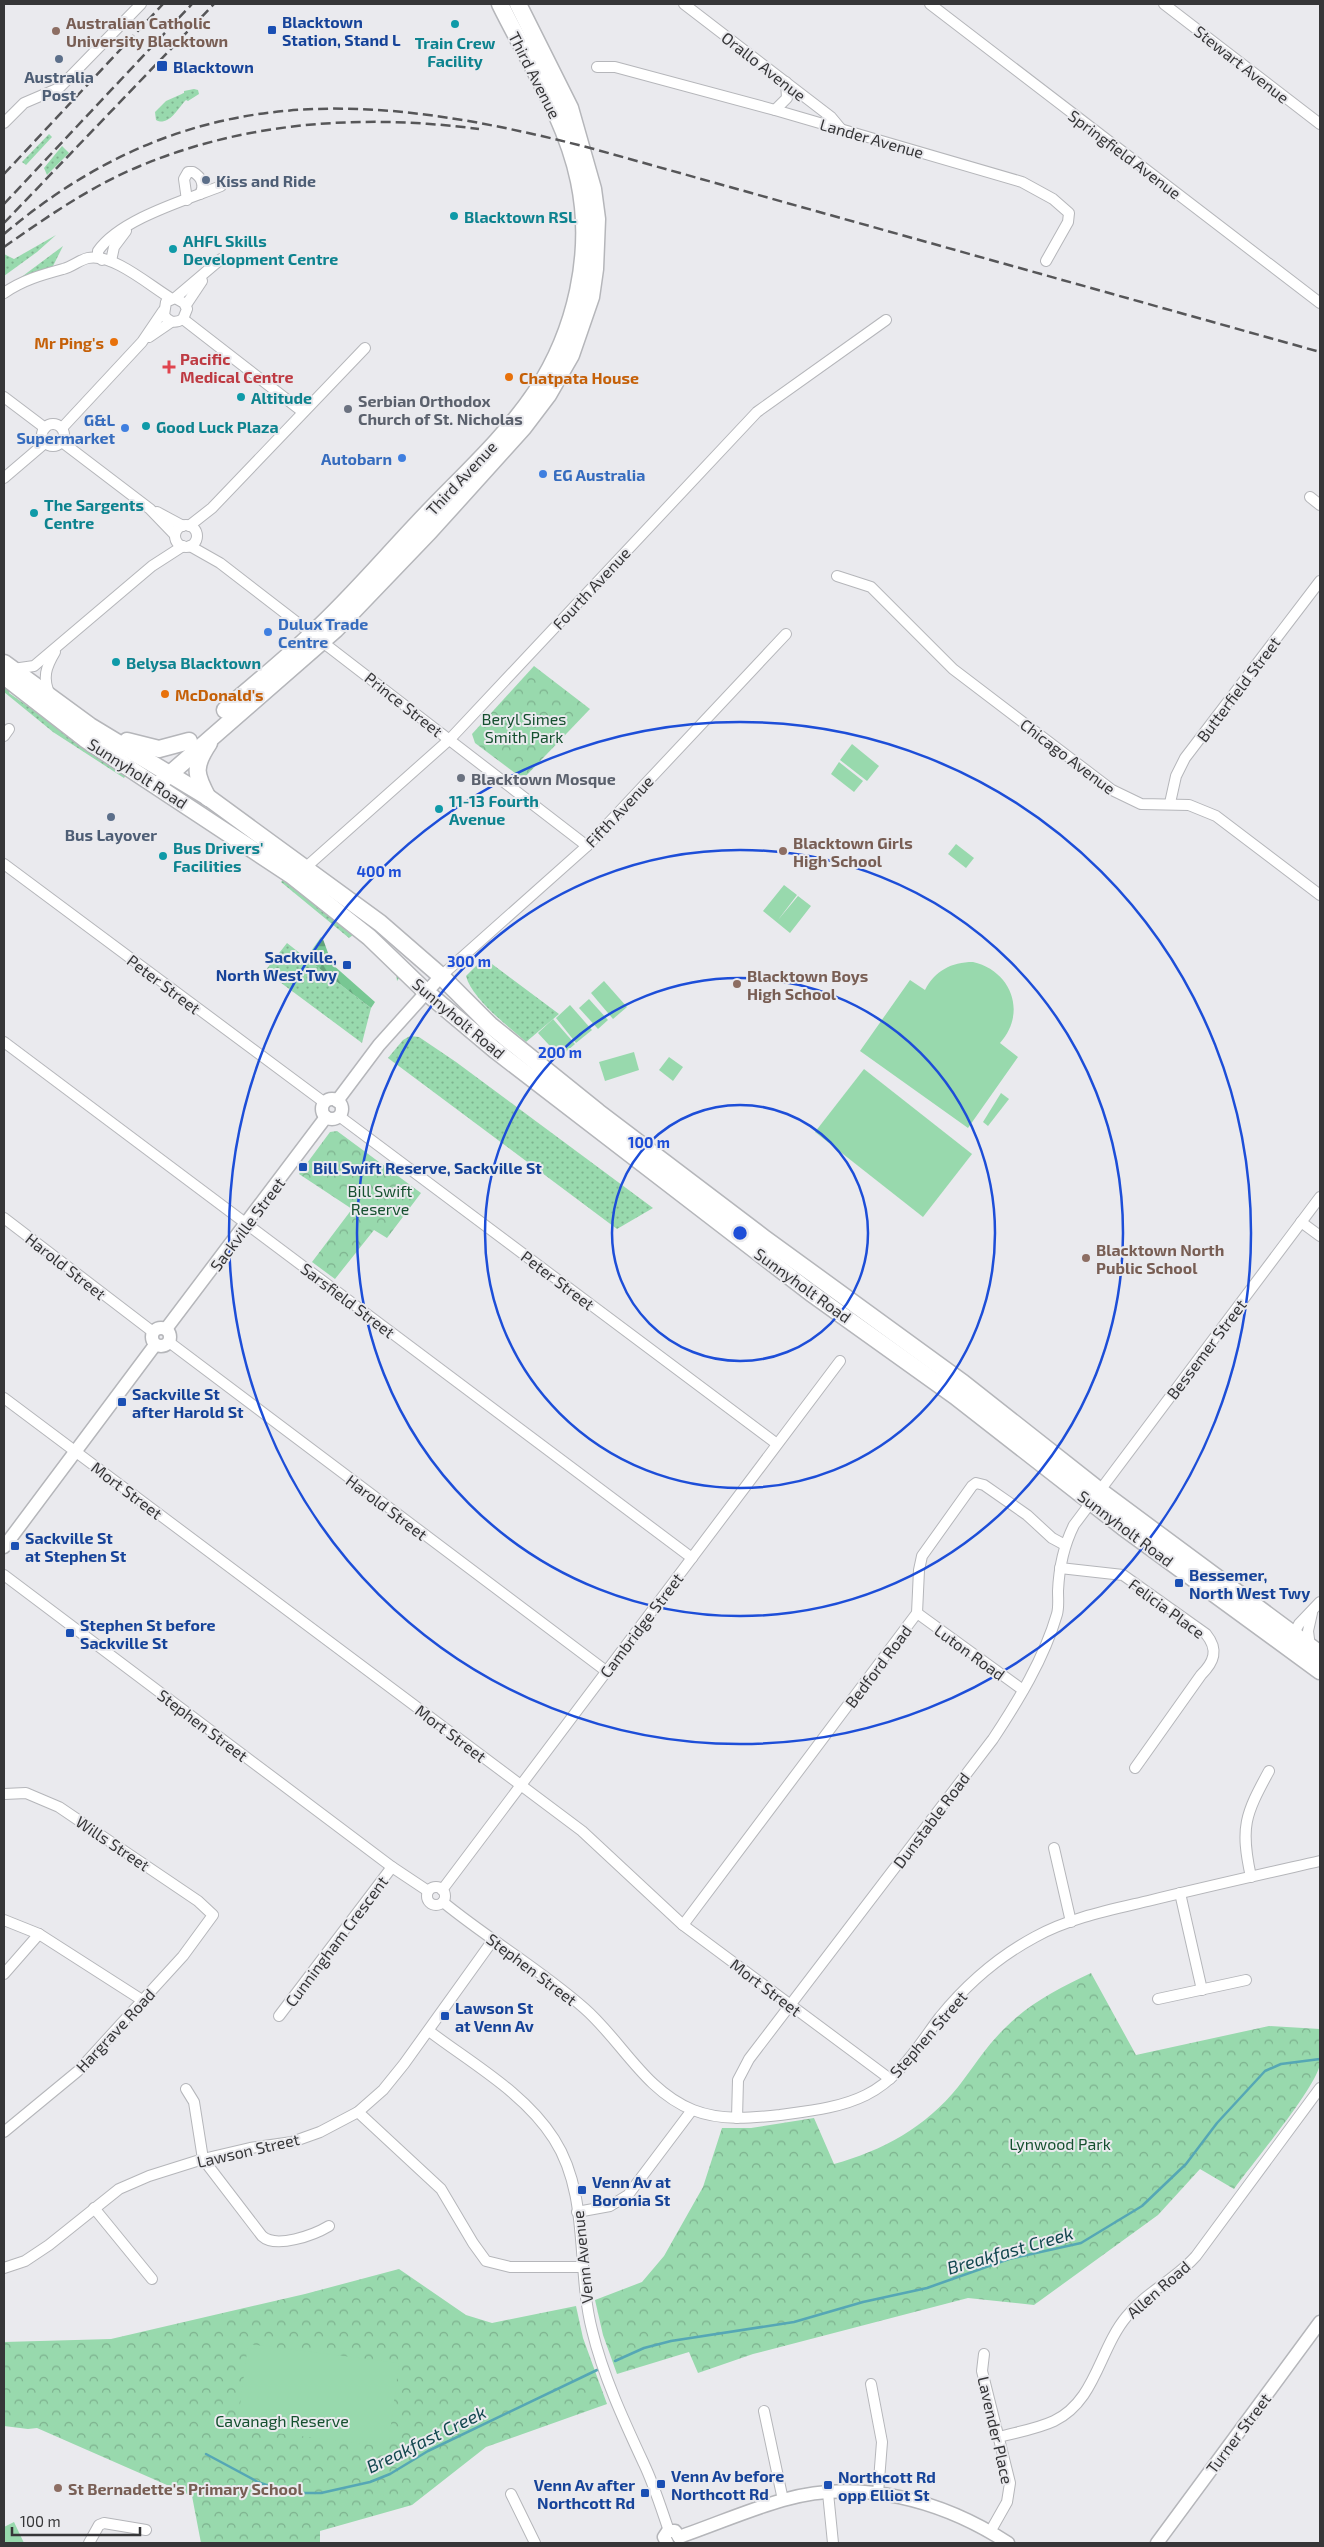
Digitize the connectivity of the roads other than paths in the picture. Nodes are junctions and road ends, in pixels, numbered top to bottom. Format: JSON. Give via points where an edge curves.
{"nodes":[{"id":1,"x":141,"y":4,"type":"edge"},
{"id":2,"x":500,"y":4,"type":"edge"},
{"id":3,"x":518,"y":4,"type":"edge"},
{"id":4,"x":684,"y":4,"type":"edge"},
{"id":5,"x":930,"y":4,"type":"edge"},
{"id":6,"x":1164,"y":4,"type":"edge"},
{"id":7,"x":597,"y":67,"type":"dead end"},
{"id":8,"x":786,"y":82,"type":"junction"},
{"id":9,"x":775,"y":110,"type":"junction"},
{"id":10,"x":4,"y":122,"type":"edge"},
{"id":11,"x":1320,"y":124,"type":"edge"},
{"id":12,"x":842,"y":130,"type":"junction"},
{"id":13,"x":221,"y":186,"type":"dead end"},
{"id":14,"x":200,"y":194,"type":"junction"},
{"id":15,"x":187,"y":200,"type":"junction"},
{"id":16,"x":221,"y":259,"type":"dead end"},
{"id":17,"x":106,"y":260,"type":"junction"},
{"id":18,"x":1046,"y":261,"type":"dead end"},
{"id":19,"x":208,"y":272,"type":"junction"},
{"id":20,"x":4,"y":293,"type":"edge"},
{"id":21,"x":169,"y":303,"type":"junction"},
{"id":22,"x":1320,"y":303,"type":"edge"},
{"id":23,"x":186,"y":305,"type":"junction"},
{"id":24,"x":183,"y":319,"type":"junction"},
{"id":25,"x":886,"y":320,"type":"dead end"},
{"id":26,"x":171,"y":322,"type":"junction"},
{"id":27,"x":142,"y":342,"type":"junction"},
{"id":28,"x":365,"y":348,"type":"dead end"},
{"id":29,"x":4,"y":397,"type":"edge"},
{"id":30,"x":302,"y":412,"type":"junction"},
{"id":31,"x":45,"y":428,"type":"junction"},
{"id":32,"x":62,"y":428,"type":"junction"},
{"id":33,"x":62,"y":442,"type":"junction"},
{"id":34,"x":46,"y":443,"type":"junction"},
{"id":35,"x":4,"y":478,"type":"edge"},
{"id":36,"x":1310,"y":497,"type":"dead end"},
{"id":37,"x":1320,"y":505,"type":"edge"},
{"id":38,"x":150,"y":509,"type":"junction"},
{"id":39,"x":191,"y":531,"type":"junction"},
{"id":40,"x":181,"y":541,"type":"junction"},
{"id":41,"x":220,"y":563,"type":"junction"},
{"id":42,"x":837,"y":576,"type":"dead end"},
{"id":43,"x":1320,"y":581,"type":"edge"},
{"id":44,"x":786,"y":634,"type":"dead end"},
{"id":45,"x":318,"y":638,"type":"junction"},
{"id":46,"x":58,"y":647,"type":"junction"},
{"id":47,"x":7,"y":669,"type":"edge"},
{"id":48,"x":51,"y":699,"type":"junction"},
{"id":49,"x":90,"y":726,"type":"junction"},
{"id":50,"x":217,"y":731,"type":"junction"},
{"id":51,"x":450,"y":739,"type":"junction"},
{"id":52,"x":189,"y":741,"type":"junction"},
{"id":53,"x":163,"y":770,"type":"junction"},
{"id":54,"x":153,"y":783,"type":"junction"},
{"id":55,"x":209,"y":798,"type":"junction"},
{"id":56,"x":1170,"y":803,"type":"junction"},
{"id":57,"x":587,"y":846,"type":"junction"},
{"id":58,"x":4,"y":864,"type":"edge"},
{"id":59,"x":305,"y":868,"type":"junction"},
{"id":60,"x":1320,"y":895,"type":"edge"},
{"id":61,"x":441,"y":976,"type":"junction"},
{"id":62,"x":426,"y":992,"type":"junction"},
{"id":63,"x":4,"y":1042,"type":"edge"},
{"id":64,"x":331,"y":1102,"type":"junction"},
{"id":65,"x":340,"y":1116,"type":"junction"},
{"id":66,"x":326,"y":1117,"type":"junction"},
{"id":67,"x":1320,"y":1197,"type":"edge"},
{"id":68,"x":4,"y":1218,"type":"edge"},
{"id":69,"x":1301,"y":1222,"type":"junction"},
{"id":70,"x":246,"y":1224,"type":"junction"},
{"id":71,"x":1320,"y":1236,"type":"edge"},
{"id":72,"x":168,"y":1336,"type":"junction"},
{"id":73,"x":154,"y":1339,"type":"junction"},
{"id":74,"x":840,"y":1361,"type":"dead end"},
{"id":75,"x":4,"y":1398,"type":"edge"},
{"id":76,"x":777,"y":1444,"type":"junction"},
{"id":77,"x":76,"y":1452,"type":"junction"},
{"id":78,"x":1096,"y":1497,"type":"junction"},
{"id":79,"x":1065,"y":1544,"type":"junction"},
{"id":80,"x":4,"y":1547,"type":"edge"},
{"id":81,"x":692,"y":1558,"type":"junction"},
{"id":82,"x":1060,"y":1568,"type":"junction"},
{"id":83,"x":4,"y":1575,"type":"edge"},
{"id":84,"x":1320,"y":1602,"type":"edge"},
{"id":85,"x":1312,"y":1613,"type":"junction"},
{"id":86,"x":917,"y":1614,"type":"junction"},
{"id":87,"x":1292,"y":1634,"type":"junction"},
{"id":88,"x":1311,"y":1652,"type":"edge"},
{"id":89,"x":606,"y":1671,"type":"junction"},
{"id":90,"x":1320,"y":1671,"type":"edge"},
{"id":91,"x":1023,"y":1690,"type":"junction"},
{"id":92,"x":1135,"y":1768,"type":"dead end"},
{"id":93,"x":1269,"y":1771,"type":"dead end"},
{"id":94,"x":520,"y":1785,"type":"junction"},
{"id":95,"x":4,"y":1794,"type":"edge"},
{"id":96,"x":1054,"y":1848,"type":"dead end"},
{"id":97,"x":1320,"y":1860,"type":"edge"},
{"id":98,"x":392,"y":1867,"type":"junction"},
{"id":99,"x":1251,"y":1877,"type":"junction"},
{"id":100,"x":442,"y":1890,"type":"junction"},
{"id":101,"x":428,"y":1891,"type":"junction"},
{"id":102,"x":1180,"y":1893,"type":"junction"},
{"id":103,"x":443,"y":1902,"type":"junction"},
{"id":104,"x":212,"y":1915,"type":"joint"},
{"id":105,"x":4,"y":1920,"type":"edge"},
{"id":106,"x":1071,"y":1922,"type":"junction"},
{"id":107,"x":683,"y":1925,"type":"junction"},
{"id":108,"x":39,"y":1934,"type":"junction"},
{"id":109,"x":493,"y":1940,"type":"junction"},
{"id":110,"x":4,"y":1974,"type":"edge"},
{"id":111,"x":1246,"y":1980,"type":"dead end"},
{"id":112,"x":1202,"y":1990,"type":"junction"},
{"id":113,"x":142,"y":2000,"type":"junction"},
{"id":114,"x":1158,"y":2000,"type":"dead end"},
{"id":115,"x":789,"y":2005,"type":"junction"},
{"id":116,"x":279,"y":2016,"type":"dead end"},
{"id":117,"x":429,"y":2031,"type":"junction"},
{"id":118,"x":890,"y":2078,"type":"junction"},
{"id":119,"x":1320,"y":2088,"type":"edge"},
{"id":120,"x":186,"y":2089,"type":"dead end"},
{"id":121,"x":692,"y":2110,"type":"junction"},
{"id":122,"x":358,"y":2112,"type":"junction"},
{"id":123,"x":737,"y":2118,"type":"junction"},
{"id":124,"x":4,"y":2132,"type":"edge"},
{"id":125,"x":203,"y":2159,"type":"junction"},
{"id":126,"x":94,"y":2208,"type":"junction"},
{"id":127,"x":577,"y":2212,"type":"junction"},
{"id":128,"x":329,"y":2226,"type":"dead end"},
{"id":129,"x":582,"y":2267,"type":"junction"},
{"id":130,"x":4,"y":2268,"type":"edge"},
{"id":131,"x":152,"y":2279,"type":"dead end"},
{"id":132,"x":1320,"y":2322,"type":"edge"},
{"id":133,"x":984,"y":2354,"type":"dead end"},
{"id":134,"x":871,"y":2384,"type":"dead end"},
{"id":135,"x":764,"y":2411,"type":"dead end"},
{"id":136,"x":999,"y":2437,"type":"junction"},
{"id":137,"x":828,"y":2493,"type":"junction"},
{"id":138,"x":878,"y":2493,"type":"junction"},
{"id":139,"x":511,"y":2494,"type":"dead end"},
{"id":140,"x":783,"y":2500,"type":"junction"},
{"id":141,"x":146,"y":2530,"type":"dead end"},
{"id":142,"x":990,"y":2532,"type":"junction"},
{"id":143,"x":669,"y":2540,"type":"edge"},
{"id":144,"x":89,"y":2543,"type":"edge"},
{"id":145,"x":535,"y":2543,"type":"edge"},
{"id":146,"x":833,"y":2543,"type":"edge"},
{"id":147,"x":1008,"y":2543,"type":"edge"},
{"id":148,"x":1157,"y":2543,"type":"edge"}],
"edges":[{"from":1,"to":10,"type":"street","via":[[66,82],[24,103]]},
{"from":2,"to":45,"type":"main road","name":"Third Avenue","via":[[555,112],[579,180],[584,246],[573,312],[552,364],[516,419]]},
{"from":3,"to":45,"type":"main road","name":"Third Avenue","via":[[570,108],[593,189],[598,219],[596,261],[582,328],[564,369],[533,416],[430,531]]},
{"from":4,"to":8,"type":"street","name":"Orallo Avenue"},
{"from":5,"to":22,"type":"street","name":"Springfield Avenue"},
{"from":6,"to":11,"type":"street","name":"Stewart Avenue"},
{"from":7,"to":9,"type":"street","name":"Lander Avenue","via":[[616,67]]},
{"from":8,"to":9,"type":"street","via":[[787,98]]},
{"from":8,"to":12,"type":"street","name":"Orallo Avenue","via":[[831,117]]},
{"from":9,"to":12,"type":"street","name":"Lander Avenue"},
{"from":12,"to":18,"type":"street","name":"Lander Avenue","via":[[1028,185],[1061,205],[1069,216]]},
{"from":13,"to":14,"type":"street"},
{"from":14,"to":15,"type":"street"},
{"from":14,"to":15,"type":"street","via":[[203,188],[200,178],[188,172],[184,179]]},
{"from":15,"to":17,"type":"street","via":[[133,222]]},
{"from":16,"to":19,"type":"street"},
{"from":17,"to":20,"type":"street","via":[[85,259],[69,268],[28,279]]},
{"from":17,"to":21,"type":"street","via":[[119,264]]},
{"from":19,"to":21,"type":"street"},
{"from":19,"to":23,"type":"street"},
{"from":21,"to":23,"type":"street","via":[[182,300]]},
{"from":21,"to":26,"type":"street","via":[[166,318]]},
{"from":21,"to":27,"type":"street"},
{"from":23,"to":24,"type":"street"},
{"from":24,"to":26,"type":"street"},
{"from":24,"to":30,"type":"street"},
{"from":25,"to":51,"type":"street","name":"Fourth Avenue","via":[[757,412]]},
{"from":26,"to":27,"type":"street"},
{"from":27,"to":32,"type":"street"},
{"from":28,"to":30,"type":"street"},
{"from":29,"to":31,"type":"street"},
{"from":30,"to":39,"type":"street"},
{"from":31,"to":32,"type":"street","via":[[52,424]]},
{"from":31,"to":34,"type":"street","via":[[42,434]]},
{"from":32,"to":33,"type":"street"},
{"from":33,"to":34,"type":"street","via":[[56,446]]},
{"from":33,"to":38,"type":"street","name":"Prince Street"},
{"from":34,"to":35,"type":"street"},
{"from":36,"to":37,"type":"street"},
{"from":38,"to":39,"type":"street","name":"Prince Street"},
{"from":38,"to":40,"type":"street","name":"Prince Street"},
{"from":39,"to":40,"type":"street"},
{"from":39,"to":40,"type":"street","via":[[178,529]]},
{"from":39,"to":41,"type":"street","name":"Prince Street"},
{"from":40,"to":41,"type":"street","name":"Prince Street"},
{"from":40,"to":46,"type":"street"},
{"from":41,"to":45,"type":"street","name":"Prince Street"},
{"from":42,"to":56,"type":"street","name":"Chicago Avenue","via":[[871,587],[953,669],[1112,790],[1140,804]]},
{"from":43,"to":56,"type":"street","name":"Butterfield Street","via":[[1185,758],[1176,776]]},
{"from":44,"to":57,"type":"street","name":"Fifth Avenue"},
{"from":45,"to":50,"type":"main road","name":"Third Avenue"},
{"from":45,"to":51,"type":"street","name":"Prince Street"},
{"from":45,"to":52,"type":"main road","name":"Third Avenue"},
{"from":46,"to":47,"type":"street","via":[[34,666]]},
{"from":46,"to":48,"type":"street","via":[[45,673]]},
{"from":47,"to":48,"type":"main road","name":"Sunnyholt Road"},
{"from":47,"to":54,"type":"main road","name":"Sunnyholt Road","via":[[85,740]]},
{"from":48,"to":49,"type":"main road","name":"Sunnyholt Road"},
{"from":49,"to":52,"type":"main road","name":"Third Avenue","via":[[153,748],[169,748]]},
{"from":49,"to":53,"type":"main road","name":"Sunnyholt Road"},
{"from":50,"to":53,"type":"main road","name":"Third Avenue"},
{"from":50,"to":55,"type":"main road","name":"Third Avenue","via":[[197,767],[199,781]]},
{"from":51,"to":57,"type":"street","name":"Prince Street"},
{"from":51,"to":59,"type":"street","name":"Fourth Avenue"},
{"from":52,"to":53,"type":"main road","name":"Third Avenue"},
{"from":53,"to":54,"type":"main road","name":"Third Avenue"},
{"from":53,"to":55,"type":"main road","name":"Sunnyholt Road"},
{"from":54,"to":62,"type":"main road","name":"Sunnyholt Road","via":[[291,875],[369,937]]},
{"from":55,"to":59,"type":"main road","name":"Sunnyholt Road"},
{"from":56,"to":60,"type":"street","name":"Chicago Avenue","via":[[1198,808],[1216,816]]},
{"from":57,"to":61,"type":"street","name":"Fifth Avenue"},
{"from":58,"to":64,"type":"street","name":"Peter Street"},
{"from":59,"to":61,"type":"main road","name":"Sunnyholt Road","via":[[380,923]]},
{"from":61,"to":62,"type":"street"},
{"from":61,"to":78,"type":"main road","name":"Sunnyholt Road","via":[[490,1025],[598,1112],[963,1384]]},
{"from":62,"to":64,"type":"street"},
{"from":62,"to":78,"type":"main road","name":"Sunnyholt Road","via":[[495,1050],[812,1293]]},
{"from":63,"to":70,"type":"street","name":"Sarsfield Street"},
{"from":64,"to":65,"type":"street","via":[[342,1108]]},
{"from":64,"to":66,"type":"street","via":[[322,1112]]},
{"from":65,"to":66,"type":"street","via":[[334,1119]]},
{"from":65,"to":76,"type":"street","name":"Peter Street"},
{"from":66,"to":70,"type":"street","name":"Sackville Street"},
{"from":67,"to":69,"type":"street","name":"Bessemer Street"},
{"from":68,"to":73,"type":"street","name":"Harold Street"},
{"from":69,"to":71,"type":"street"},
{"from":69,"to":78,"type":"street","name":"Bessemer Street"},
{"from":70,"to":72,"type":"street","name":"Sackville Street"},
{"from":70,"to":81,"type":"street","name":"Sarsfield Street"},
{"from":72,"to":73,"type":"street","via":[[160,1328]]},
{"from":72,"to":89,"type":"street","name":"Harold Street"},
{"from":73,"to":77,"type":"street"},
{"from":74,"to":76,"type":"street","name":"Cambridge Street"},
{"from":75,"to":77,"type":"street","name":"Mort Street"},
{"from":76,"to":81,"type":"street","name":"Cambridge Street"},
{"from":77,"to":80,"type":"street"},
{"from":77,"to":94,"type":"street","name":"Mort Street"},
{"from":78,"to":79,"type":"street","name":"Dunstable Road"},
{"from":78,"to":87,"type":"main road","name":"Sunnyholt Road"},
{"from":78,"to":88,"type":"main road","name":"Sunnyholt Road"},
{"from":79,"to":82,"type":"street","name":"Dunstable Road"},
{"from":79,"to":86,"type":"street","name":"Bedford Road","via":[[1052,1538],[1001,1495],[976,1483],[922,1556]]},
{"from":81,"to":89,"type":"street","name":"Cambridge Street"},
{"from":82,"to":91,"type":"street","name":"Dunstable Road","via":[[1058,1611]]},
{"from":82,"to":92,"type":"street","name":"Felicia Place","via":[[1112,1572],[1123,1576],[1206,1634],[1211,1641],[1214,1654],[1210,1666]]},
{"from":83,"to":98,"type":"street","name":"Stephen Street"},
{"from":84,"to":85,"type":"street"},
{"from":85,"to":87,"type":"street"},
{"from":85,"to":88,"type":"street","via":[[1308,1630]]},
{"from":86,"to":91,"type":"street","name":"Luton Road"},
{"from":86,"to":107,"type":"street","name":"Bedford Road"},
{"from":87,"to":88,"type":"main road","name":"Sunnyholt Road"},
{"from":88,"to":90,"type":"main road","name":"Sunnyholt Road"},
{"from":89,"to":94,"type":"street","name":"Cambridge Street"},
{"from":91,"to":115,"type":"street","name":"Dunstable Road","via":[[993,1739]]},
{"from":93,"to":99,"type":"street","via":[[1249,1808],[1245,1823],[1244,1847]]},
{"from":94,"to":100,"type":"street","name":"Cambridge Street"},
{"from":94,"to":107,"type":"street","name":"Mort Street","via":[[582,1831]]},
{"from":95,"to":104,"type":"street","name":"Wills Street","via":[[26,1793],[59,1807],[198,1901]]},
{"from":96,"to":106,"type":"street"},
{"from":97,"to":99,"type":"street","name":"Stephen Street"},
{"from":98,"to":101,"type":"street","name":"Stephen Street"},
{"from":98,"to":116,"type":"street","name":"Cunningham Crescent"},
{"from":99,"to":102,"type":"street","name":"Stephen Street"},
{"from":100,"to":101,"type":"street","via":[[435,1887]]},
{"from":100,"to":103,"type":"street"},
{"from":101,"to":103,"type":"street","via":[[426,1896],[430,1904]]},
{"from":102,"to":106,"type":"street","name":"Stephen Street"},
{"from":102,"to":112,"type":"street"},
{"from":103,"to":109,"type":"street","name":"Stephen Street"},
{"from":104,"to":113,"type":"street","name":"Hargrave Road","via":[[183,1956]]},
{"from":105,"to":108,"type":"street"},
{"from":106,"to":118,"type":"street","name":"Stephen Street","via":[[1034,1937],[998,1960],[960,1995],[912,2056]]},
{"from":107,"to":115,"type":"street","name":"Mort Street"},
{"from":108,"to":110,"type":"street"},
{"from":108,"to":113,"type":"street"},
{"from":109,"to":117,"type":"street","name":"Lawson Street"},
{"from":109,"to":121,"type":"street","name":"Stephen Street","via":[[586,2010],[646,2077],[664,2093]]},
{"from":111,"to":112,"type":"street"},
{"from":112,"to":114,"type":"street"},
{"from":113,"to":124,"type":"street","name":"Hargrave Road","via":[[78,2071]]},
{"from":115,"to":118,"type":"street","name":"Mort Street"},
{"from":115,"to":123,"type":"street","name":"Dunstable Road","via":[[742,2068],[738,2080]]},
{"from":117,"to":122,"type":"street","name":"Lawson Street","via":[[383,2090]]},
{"from":117,"to":127,"type":"street","name":"Venn Avenue","via":[[512,2094],[548,2129],[565,2161]]},
{"from":118,"to":123,"type":"street","name":"Stephen Street","via":[[851,2102],[813,2111]]},
{"from":119,"to":136,"type":"street","name":"Allen Road","via":[[1191,2262],[1123,2320],[1085,2394],[1075,2406],[1053,2422]]},
{"from":120,"to":125,"type":"street","via":[[194,2102]]},
{"from":121,"to":123,"type":"street","name":"Stephen Street"},
{"from":121,"to":127,"type":"street","via":[[628,2195],[610,2206]]},
{"from":122,"to":125,"type":"street","name":"Lawson Street","via":[[292,2142]]},
{"from":122,"to":129,"type":"street","via":[[441,2188],[486,2261],[510,2267]]},
{"from":125,"to":126,"type":"street","name":"Lawson Street","via":[[141,2179]]},
{"from":125,"to":128,"type":"street","via":[[268,2240],[277,2242],[315,2234]]},
{"from":126,"to":130,"type":"street","name":"Lawson Street","via":[[50,2245],[25,2261]]},
{"from":126,"to":131,"type":"street"},
{"from":127,"to":129,"type":"street","name":"Venn Avenue"},
{"from":129,"to":143,"type":"street","name":"Venn Avenue","via":[[588,2316],[596,2346],[631,2440],[646,2469]]},
{"from":132,"to":148,"type":"street","name":"Turner Street"},
{"from":133,"to":136,"type":"street","name":"Lavender Place","via":[[982,2371]]},
{"from":134,"to":138,"type":"street","via":[[882,2442]]},
{"from":135,"to":140,"type":"street"},
{"from":136,"to":142,"type":"street","name":"Lavender Place","via":[[1010,2489],[1005,2508]]},
{"from":137,"to":138,"type":"street"},
{"from":137,"to":140,"type":"street"},
{"from":137,"to":146,"type":"street"},
{"from":138,"to":142,"type":"street","via":[[942,2508]]},
{"from":139,"to":145,"type":"street"},
{"from":140,"to":143,"type":"street"},
{"from":141,"to":144,"type":"street","via":[[104,2522]]},
{"from":142,"to":147,"type":"street"}]}
